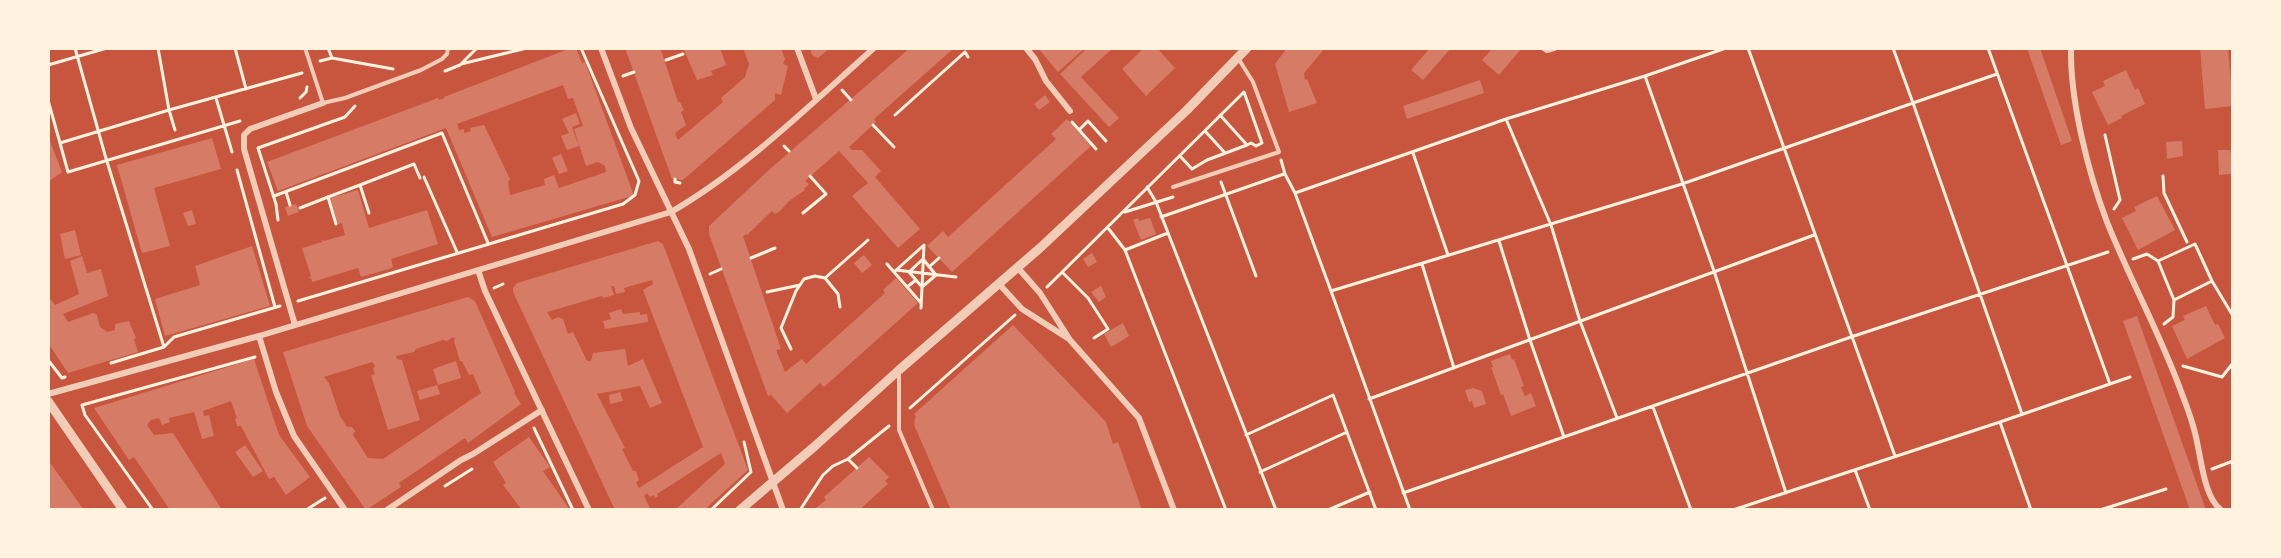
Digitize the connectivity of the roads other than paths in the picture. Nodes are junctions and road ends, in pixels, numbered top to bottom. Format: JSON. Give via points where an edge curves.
{"nodes":[{"id":1,"x":305,"y":48,"type":"edge"},
{"id":2,"x":448,"y":48,"type":"edge"},
{"id":3,"x":601,"y":48,"type":"edge"},
{"id":4,"x":797,"y":48,"type":"edge"},
{"id":5,"x":874,"y":48,"type":"edge"},
{"id":6,"x":1026,"y":48,"type":"edge"},
{"id":7,"x":1247,"y":48,"type":"edge"},
{"id":8,"x":1544,"y":48,"type":"edge"},
{"id":9,"x":1554,"y":48,"type":"edge"},
{"id":10,"x":2071,"y":48,"type":"edge"},
{"id":11,"x":1238,"y":58,"type":"junction"},
{"id":12,"x":816,"y":99,"type":"junction"},
{"id":13,"x":323,"y":103,"type":"junction"},
{"id":14,"x":1068,"y":113,"type":"road end"},
{"id":15,"x":1173,"y":187,"type":"dead end"},
{"id":16,"x":671,"y":212,"type":"junction"},
{"id":17,"x":1018,"y":268,"type":"junction"},
{"id":18,"x":478,"y":270,"type":"junction"},
{"id":19,"x":999,"y":284,"type":"junction"},
{"id":20,"x":295,"y":325,"type":"junction"},
{"id":21,"x":259,"y":336,"type":"junction"},
{"id":22,"x":1070,"y":340,"type":"junction"},
{"id":23,"x":899,"y":370,"type":"junction"},
{"id":24,"x":48,"y":394,"type":"edge"},
{"id":25,"x":48,"y":401,"type":"edge"},
{"id":26,"x":542,"y":410,"type":"junction"},
{"id":27,"x":773,"y":482,"type":"junction"},
{"id":28,"x":123,"y":510,"type":"edge"},
{"id":29,"x":345,"y":510,"type":"edge"},
{"id":30,"x":387,"y":510,"type":"edge"},
{"id":31,"x":589,"y":510,"type":"edge"},
{"id":32,"x":740,"y":510,"type":"edge"},
{"id":33,"x":783,"y":510,"type":"edge"},
{"id":34,"x":933,"y":510,"type":"edge"},
{"id":35,"x":1174,"y":510,"type":"edge"},
{"id":36,"x":2221,"y":510,"type":"edge"}],
"edges":[{"from":1,"to":13,"type":"lane"},
{"from":2,"to":13,"type":"lane","via":[[442,59],[414,73]]},
{"from":3,"to":16,"type":"street","via":[[631,128]]},
{"from":4,"to":12,"type":"street"},
{"from":5,"to":12,"type":"street"},
{"from":6,"to":14,"type":"street"},
{"from":7,"to":11,"type":"street"},
{"from":8,"to":9,"type":"street"},
{"from":10,"to":36,"type":"street","via":[[2074,99],[2106,220],[2170,365],[2195,432],[2211,496]]},
{"from":11,"to":15,"type":"lane","via":[[1253,82],[1279,152]]},
{"from":11,"to":17,"type":"street","via":[[1136,160]]},
{"from":12,"to":16,"type":"street","via":[[728,175]]},
{"from":13,"to":20,"type":"street","via":[[250,129],[244,135],[244,150]]},
{"from":16,"to":18,"type":"street"},
{"from":16,"to":27,"type":"street","via":[[689,249]]},
{"from":17,"to":19,"type":"street"},
{"from":17,"to":22,"type":"street","via":[[1041,293]]},
{"from":18,"to":20,"type":"street"},
{"from":18,"to":26,"type":"street"},
{"from":19,"to":22,"type":"street","via":[[1022,309]]},
{"from":19,"to":23,"type":"street"},
{"from":20,"to":21,"type":"street"},
{"from":21,"to":24,"type":"street"},
{"from":21,"to":29,"type":"street","via":[[294,436]]},
{"from":22,"to":35,"type":"street","via":[[1139,418]]},
{"from":23,"to":27,"type":"street"},
{"from":23,"to":34,"type":"lane","via":[[899,430]]},
{"from":25,"to":28,"type":"street"},
{"from":26,"to":30,"type":"street"},
{"from":26,"to":31,"type":"street"},
{"from":27,"to":32,"type":"street"},
{"from":27,"to":33,"type":"street"}]}
